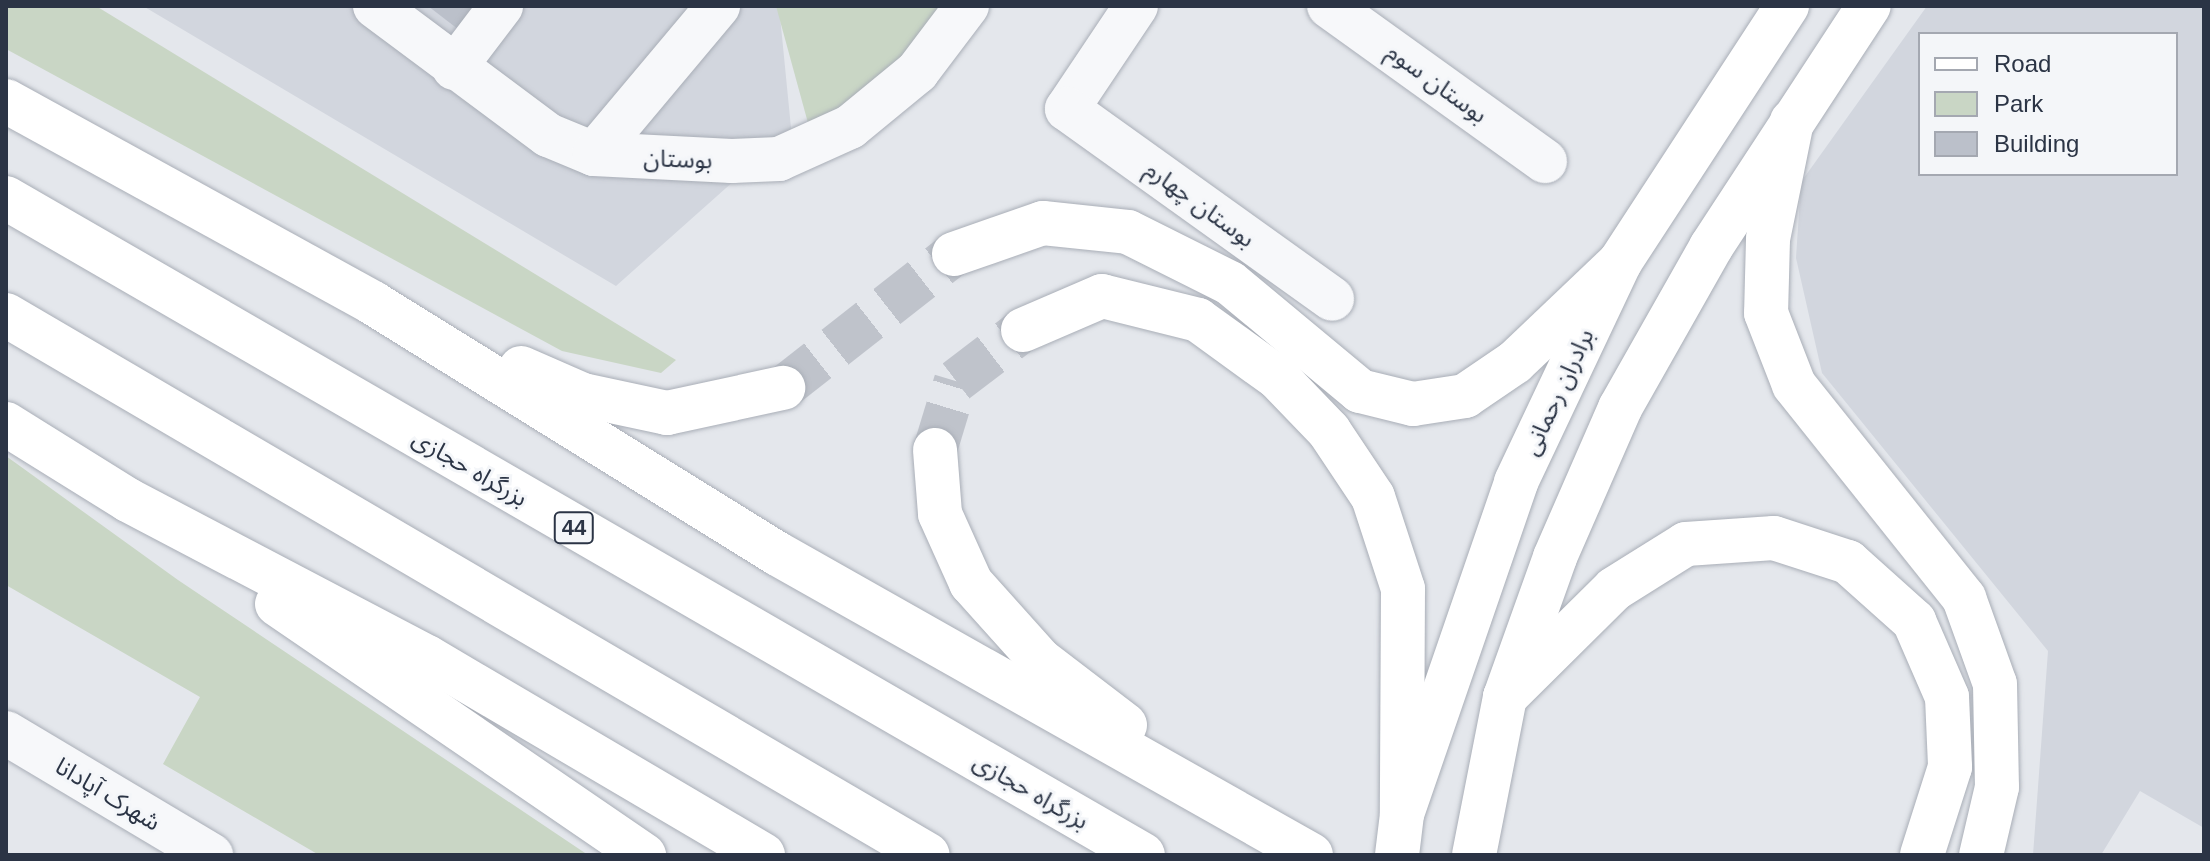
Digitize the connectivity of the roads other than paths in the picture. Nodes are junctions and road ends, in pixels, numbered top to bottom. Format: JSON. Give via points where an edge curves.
{"nodes":[{"id":1,"x":375,"y":6,"type":"edge"},
{"id":2,"x":501,"y":6,"type":"edge"},
{"id":3,"x":718,"y":6,"type":"edge"},
{"id":4,"x":967,"y":6,"type":"edge"},
{"id":5,"x":1136,"y":6,"type":"edge"},
{"id":6,"x":1329,"y":6,"type":"edge"},
{"id":7,"x":1787,"y":6,"type":"edge"},
{"id":8,"x":1869,"y":6,"type":"edge"},
{"id":9,"x":454,"y":68,"type":"junction"},
{"id":10,"x":6,"y":101,"type":"edge"},
{"id":11,"x":1792,"y":121,"type":"junction"},
{"id":12,"x":594,"y":154,"type":"junction"},
{"id":13,"x":1545,"y":161,"type":"dead end"},
{"id":14,"x":6,"y":198,"type":"edge"},
{"id":15,"x":954,"y":254,"type":"tunnel mouth"},
{"id":16,"x":1620,"y":262,"type":"junction"},
{"id":17,"x":1332,"y":299,"type":"dead end"},
{"id":18,"x":373,"y":303,"type":"junction"},
{"id":19,"x":6,"y":315,"type":"edge"},
{"id":20,"x":1023,"y":330,"type":"tunnel mouth"},
{"id":21,"x":783,"y":388,"type":"tunnel mouth"},
{"id":22,"x":6,"y":424,"type":"edge"},
{"id":23,"x":935,"y":450,"type":"tunnel mouth"},
{"id":24,"x":128,"y":500,"type":"junction"},
{"id":25,"x":1505,"y":697,"type":"junction"},
{"id":26,"x":6,"y":733,"type":"edge"},
{"id":27,"x":1257,"y":826,"type":"junction"},
{"id":28,"x":1399,"y":834,"type":"edge"},
{"id":29,"x":211,"y":855,"type":"edge"},
{"id":30,"x":644,"y":855,"type":"edge"},
{"id":31,"x":763,"y":855,"type":"edge"},
{"id":32,"x":928,"y":855,"type":"edge"},
{"id":33,"x":1143,"y":855,"type":"edge"},
{"id":34,"x":1311,"y":855,"type":"edge"},
{"id":35,"x":1474,"y":855,"type":"edge"},
{"id":36,"x":1922,"y":855,"type":"edge"},
{"id":37,"x":1981,"y":855,"type":"edge"}],
"edges":[{"from":1,"to":9,"type":"street","name":"بوستان"},
{"from":2,"to":9,"type":"street"},
{"from":3,"to":12,"type":"street"},
{"from":4,"to":12,"type":"street","name":"بوستان","via":[[917,72],[850,127],[808,149],[779,159],[732,161]]},
{"from":5,"to":17,"type":"street","name":"بوستان چهارم","via":[[1067,109]]},
{"from":6,"to":13,"type":"street","name":"بوستان سوم"},
{"from":7,"to":16,"type":"main road","name":"برادران رحمانی"},
{"from":8,"to":11,"type":"main road"},
{"from":9,"to":12,"type":"street","name":"بوستان","via":[[548,135]]},
{"from":10,"to":18,"type":"main road"},
{"from":11,"to":25,"type":"main road","via":[[1711,247],[1620,408],[1555,557]]},
{"from":11,"to":37,"type":"main road","via":[[1768,239],[1766,313],[1794,385],[1964,598],[1995,684],[1997,787]]},
{"from":14,"to":33,"type":"main road","name":"بزرگراه حجازی","number":"44"},
{"from":15,"to":16,"type":"main road","via":[[1043,223],[1128,232],[1230,283],[1360,391],[1413,404],[1465,396],[1515,362]]},
{"from":16,"to":28,"type":"main road","name":"برادران رحمانی","via":[[1516,482]]},
{"from":18,"to":21,"type":"main road","via":[[583,395],[667,413]]},
{"from":18,"to":27,"type":"main road","via":[[778,554]]},
{"from":19,"to":32,"type":"main road"},
{"from":20,"to":28,"type":"main road","via":[[1102,296],[1198,320],[1278,378],[1329,431],[1373,497],[1403,589]]},
{"from":22,"to":24,"type":"main road"},
{"from":23,"to":27,"type":"main road","via":[[940,514],[971,583],[1040,660]]},
{"from":24,"to":30,"type":"main road"},
{"from":24,"to":31,"type":"main road","via":[[427,657]]},
{"from":25,"to":35,"type":"main road"},
{"from":25,"to":36,"type":"main road","via":[[1614,589],[1686,544],[1774,538],[1848,562],[1914,621],[1947,697],[1950,767]]},
{"from":26,"to":29,"type":"street","name":"شهرک آپادانا"},
{"from":27,"to":34,"type":"main road"}]}
